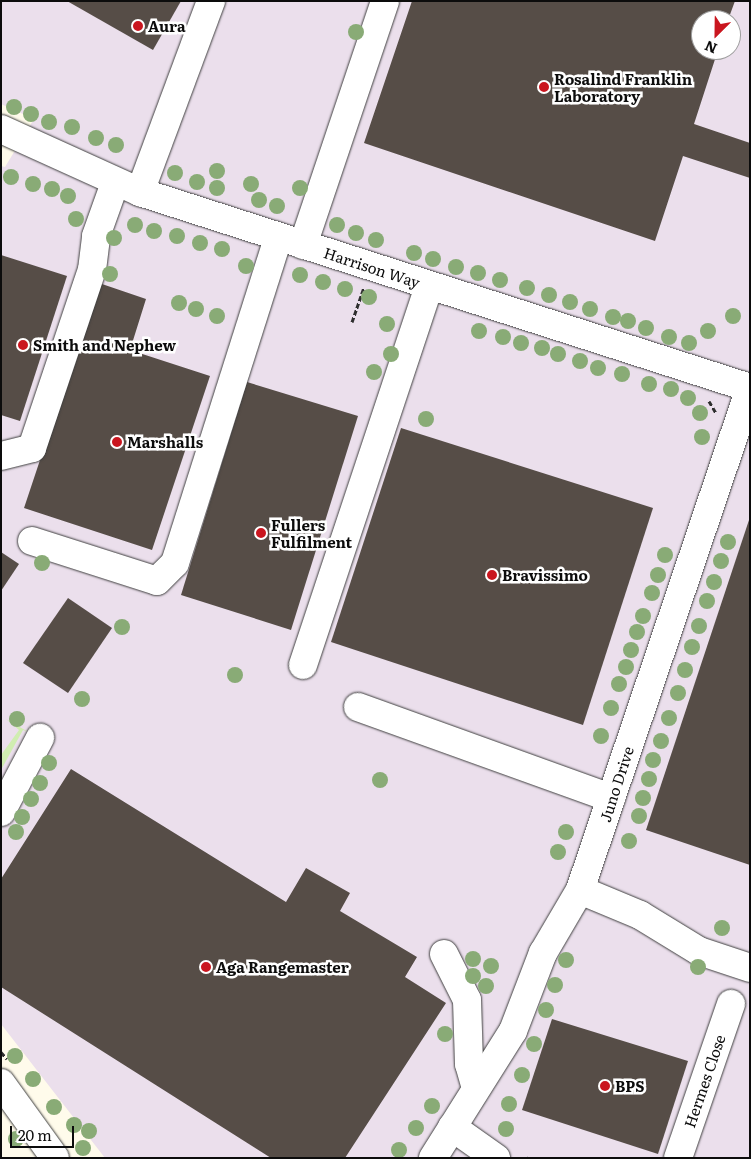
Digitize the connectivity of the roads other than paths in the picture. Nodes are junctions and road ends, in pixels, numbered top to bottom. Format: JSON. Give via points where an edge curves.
{"nodes":[{"id":1,"x":211,"y":1,"type":"edge"},
{"id":2,"x":385,"y":1,"type":"edge"},
{"id":3,"x":1,"y":130,"type":"edge"},
{"id":4,"x":115,"y":183,"type":"junction"},
{"id":5,"x":140,"y":192,"type":"junction"},
{"id":6,"x":291,"y":242,"type":"junction"},
{"id":7,"x":429,"y":286,"type":"junction"},
{"id":8,"x":750,"y":388,"type":"edge"},
{"id":9,"x":1,"y":456,"type":"edge"},
{"id":10,"x":32,"y":542,"type":"dead end"},
{"id":11,"x":303,"y":665,"type":"dead end"},
{"id":12,"x":358,"y":707,"type":"dead end"},
{"id":13,"x":40,"y":738,"type":"dead end"},
{"id":14,"x":611,"y":798,"type":"junction"},
{"id":15,"x":1,"y":812,"type":"edge"},
{"id":16,"x":580,"y":890,"type":"junction"},
{"id":17,"x":444,"y":954,"type":"dead end"},
{"id":18,"x":750,"y":968,"type":"edge"},
{"id":19,"x":731,"y":1004,"type":"dead end"},
{"id":20,"x":1,"y":1083,"type":"edge"},
{"id":21,"x":476,"y":1088,"type":"junction"},
{"id":22,"x":452,"y":1127,"type":"junction"},
{"id":23,"x":55,"y":1158,"type":"edge"},
{"id":24,"x":433,"y":1158,"type":"edge"},
{"id":25,"x":496,"y":1158,"type":"edge"},
{"id":26,"x":678,"y":1158,"type":"edge"}],
"edges":[{"from":1,"to":5,"type":"street"},
{"from":2,"to":6,"type":"street"},
{"from":3,"to":4,"type":"street","name":"Harrison Way"},
{"from":4,"to":5,"type":"street","name":"Harrison Way"},
{"from":4,"to":9,"type":"street","via":[[96,236],[92,270],[32,448]]},
{"from":5,"to":6,"type":"street","name":"Harrison Way"},
{"from":6,"to":7,"type":"street","name":"Harrison Way"},
{"from":6,"to":10,"type":"street","via":[[176,563],[157,581]]},
{"from":7,"to":8,"type":"street","name":"Harrison Way"},
{"from":7,"to":11,"type":"street"},
{"from":8,"to":14,"type":"street","name":"Juno Drive"},
{"from":12,"to":14,"type":"street"},
{"from":13,"to":15,"type":"street"},
{"from":14,"to":16,"type":"street","name":"Juno Drive"},
{"from":16,"to":18,"type":"street","via":[[640,915],[699,951]]},
{"from":16,"to":21,"type":"street","name":"Juno Drive","via":[[543,953],[512,1031]]},
{"from":17,"to":21,"type":"street","via":[[467,1000],[469,1064]]},
{"from":19,"to":26,"type":"street","name":"Hermes Close"},
{"from":20,"to":23,"type":"street"},
{"from":21,"to":22,"type":"street","name":"Juno Drive"},
{"from":22,"to":24,"type":"street","name":"Juno Drive"},
{"from":22,"to":25,"type":"street"}]}
